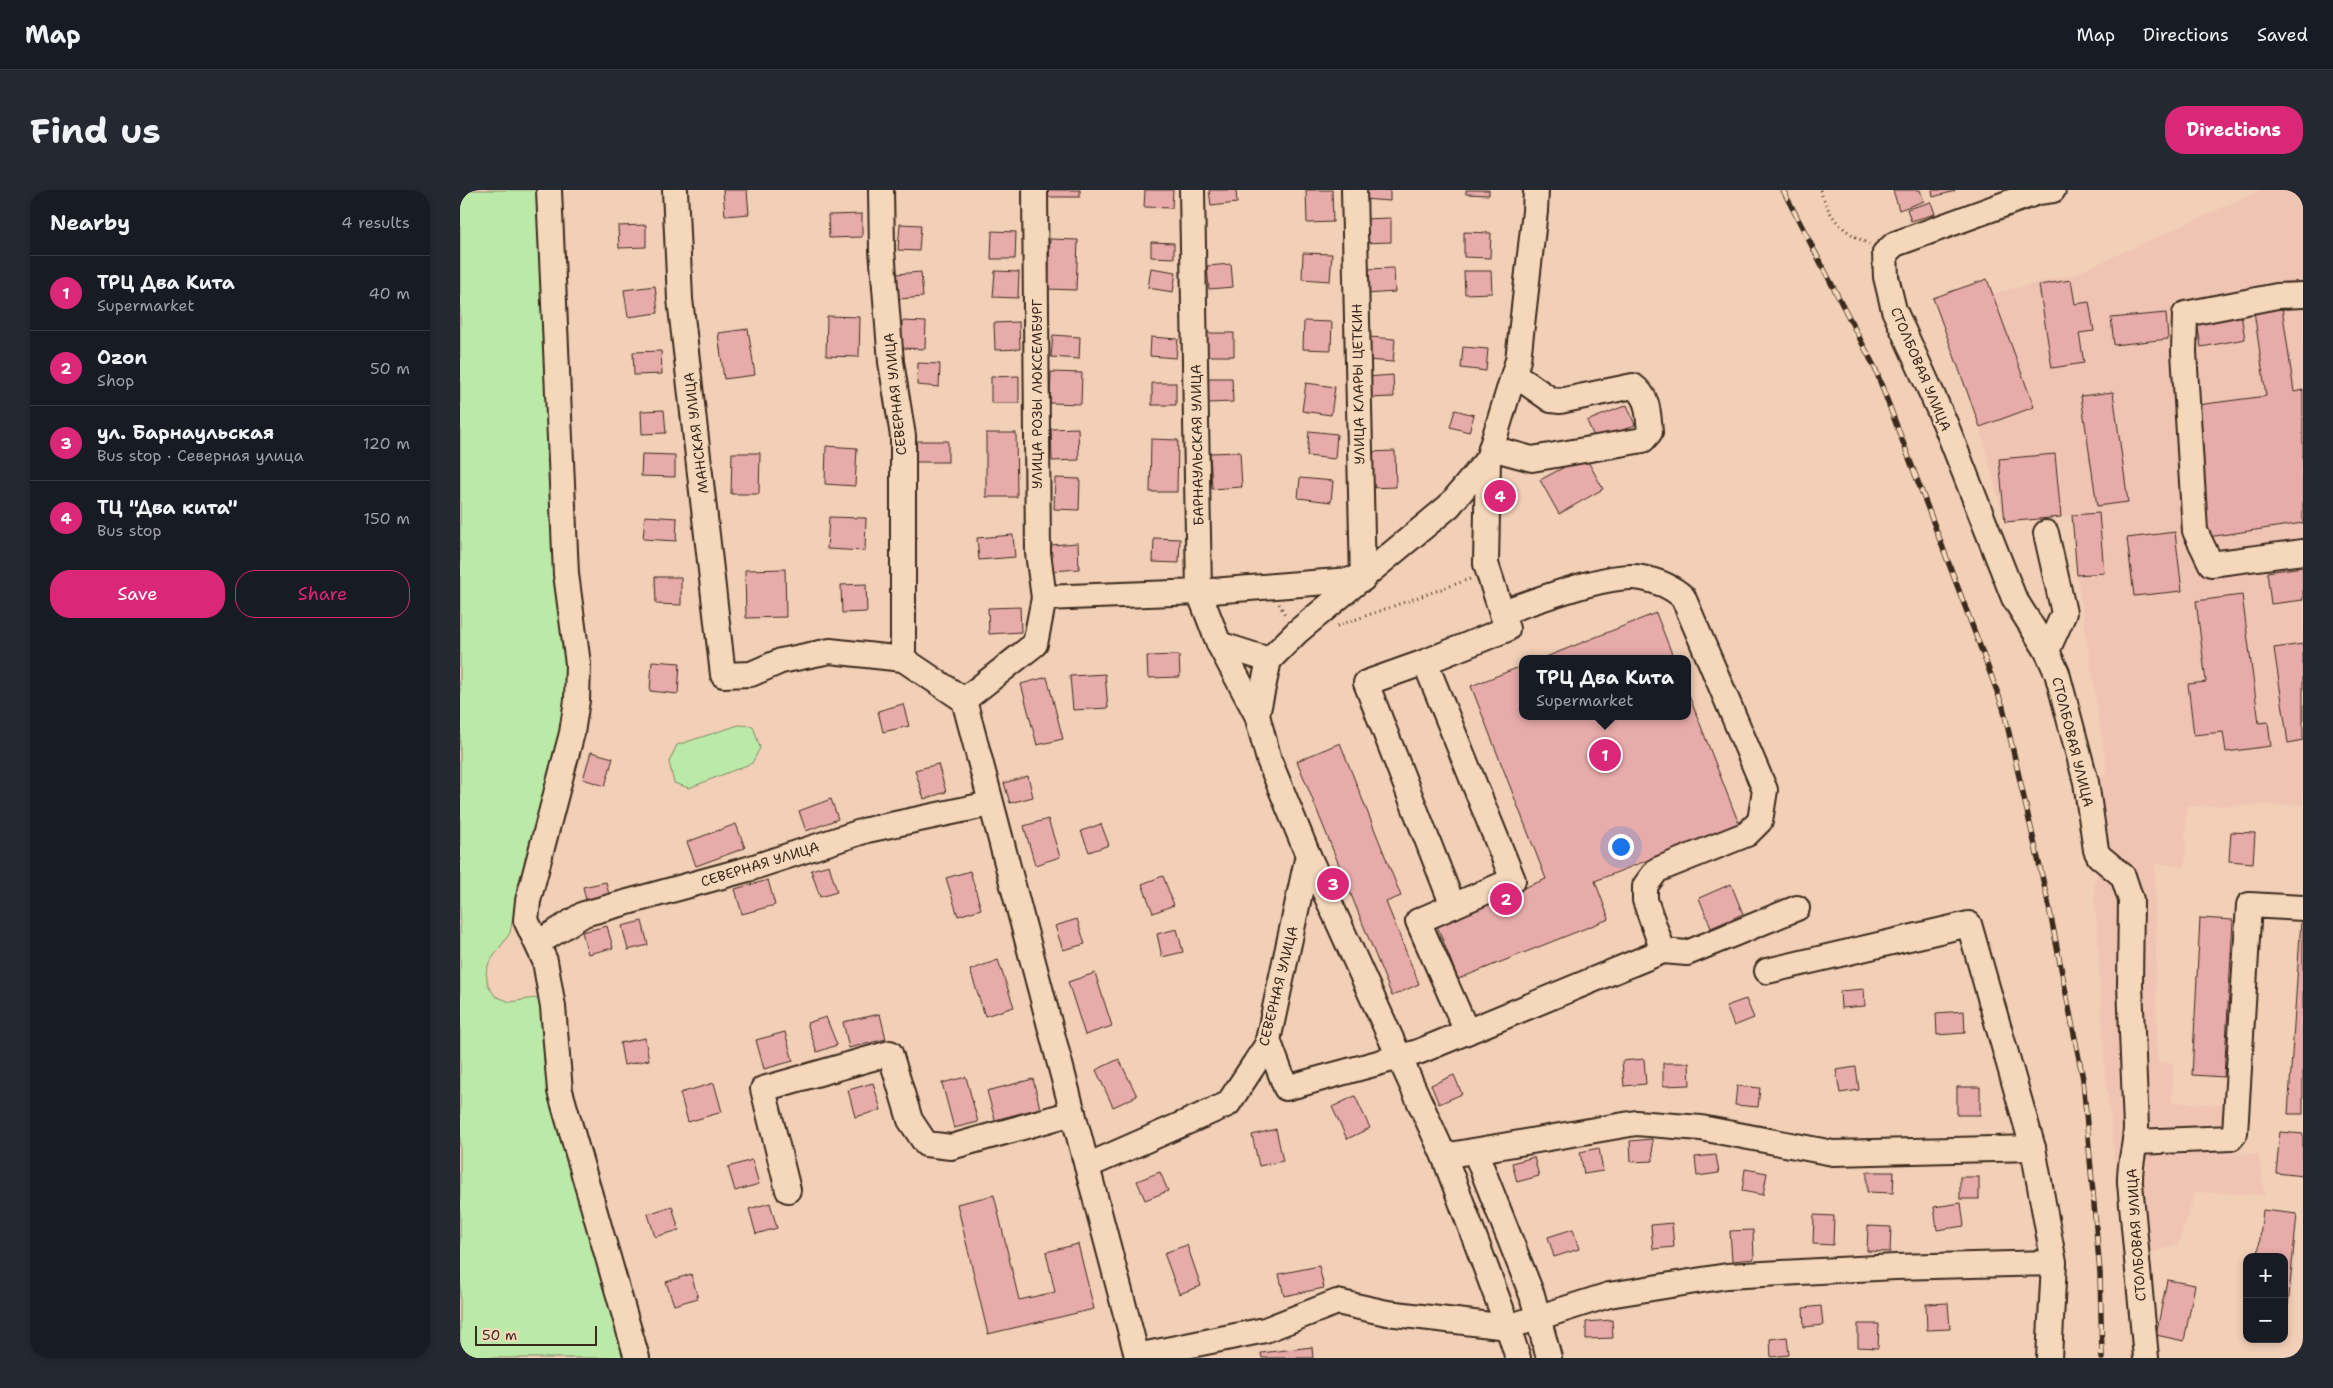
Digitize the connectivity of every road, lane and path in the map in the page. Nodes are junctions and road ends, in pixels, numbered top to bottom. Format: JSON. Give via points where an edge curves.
{"nodes":[{"id":1,"x":549,"y":190,"type":"edge"},
{"id":2,"x":675,"y":190,"type":"edge"},
{"id":3,"x":881,"y":190,"type":"edge"},
{"id":4,"x":1035,"y":190,"type":"edge"},
{"id":5,"x":1192,"y":190,"type":"edge"},
{"id":6,"x":1354,"y":190,"type":"edge"},
{"id":7,"x":1536,"y":190,"type":"edge"},
{"id":8,"x":1820,"y":190,"type":"edge"},
{"id":9,"x":2043,"y":191,"type":"edge"},
{"id":10,"x":1885,"y":253,"type":"junction"},
{"id":11,"x":2303,"y":295,"type":"edge"},
{"id":12,"x":1514,"y":374,"type":"junction"},
{"id":13,"x":1490,"y":453,"type":"junction"},
{"id":14,"x":2046,"y":533,"type":"dead end"},
{"id":15,"x":2303,"y":552,"type":"edge"},
{"id":16,"x":1489,"y":572,"type":"junction"},
{"id":17,"x":1363,"y":579,"type":"junction"},
{"id":18,"x":1267,"y":586,"type":"junction"},
{"id":19,"x":1199,"y":592,"type":"junction"},
{"id":20,"x":1044,"y":598,"type":"junction"},
{"id":21,"x":1502,"y":612,"type":"junction"},
{"id":22,"x":1335,"y":626,"type":"dead end"},
{"id":23,"x":1297,"y":632,"type":"junction"},
{"id":24,"x":1219,"y":644,"type":"junction"},
{"id":25,"x":2047,"y":651,"type":"junction"},
{"id":26,"x":904,"y":659,"type":"junction"},
{"id":27,"x":1269,"y":660,"type":"junction"},
{"id":28,"x":1425,"y":662,"type":"junction"},
{"id":29,"x":964,"y":700,"type":"junction"},
{"id":30,"x":1257,"y":714,"type":"junction"},
{"id":31,"x":990,"y":804,"type":"junction"},
{"id":32,"x":1308,"y":854,"type":"junction"},
{"id":33,"x":1453,"y":906,"type":"junction"},
{"id":34,"x":1797,"y":908,"type":"dead end"},
{"id":35,"x":2303,"y":908,"type":"edge"},
{"id":36,"x":538,"y":943,"type":"junction"},
{"id":37,"x":1663,"y":950,"type":"junction"},
{"id":38,"x":1767,"y":971,"type":"dead end"},
{"id":39,"x":1467,"y":1032,"type":"junction"},
{"id":40,"x":1268,"y":1040,"type":"junction"},
{"id":41,"x":1398,"y":1059,"type":"junction"},
{"id":42,"x":1073,"y":1113,"type":"junction"},
{"id":43,"x":2136,"y":1142,"type":"junction"},
{"id":44,"x":2033,"y":1148,"type":"junction"},
{"id":45,"x":1475,"y":1150,"type":"junction"},
{"id":46,"x":1444,"y":1156,"type":"junction"},
{"id":47,"x":1087,"y":1166,"type":"junction"},
{"id":48,"x":788,"y":1190,"type":"dead end"},
{"id":49,"x":2054,"y":1263,"type":"junction"},
{"id":50,"x":1537,"y":1318,"type":"junction"},
{"id":51,"x":1508,"y":1327,"type":"junction"},
{"id":52,"x":1133,"y":1357,"type":"edge"},
{"id":53,"x":638,"y":1358,"type":"edge"},
{"id":54,"x":1518,"y":1358,"type":"edge"},
{"id":55,"x":1549,"y":1358,"type":"edge"},
{"id":56,"x":2049,"y":1358,"type":"edge"},
{"id":57,"x":2146,"y":1358,"type":"edge"}],
"edges":[{"from":1,"to":36,"type":"street","via":[[566,574],[578,664],[572,733],[528,901],[526,920]]},
{"from":2,"to":26,"type":"street","name":"МАНСКАЯ УЛИЦА","via":[[680,299],[723,675],[751,674],[781,661],[830,651]]},
{"from":3,"to":26,"type":"street","name":"СЕВЕРНАЯ УЛИЦА","via":[[891,362],[903,436]]},
{"from":4,"to":20,"type":"street","name":"УЛИЦА РОЗЫ ЛЮКСЕМБУРГ","via":[[1038,554]]},
{"from":5,"to":19,"type":"street","name":"БАРНАУЛЬСКАЯ УЛИЦА"},
{"from":6,"to":17,"type":"street","name":"УЛИЦА КЛАРЫ ЦЕТКИН"},
{"from":7,"to":12,"type":"street"},
{"from":8,"to":10,"type":"path","via":[[1828,210],[1847,233]]},
{"from":9,"to":10,"type":"street","via":[[1895,244]]},
{"from":10,"to":25,"type":"street","name":"СТОЛБОВАЯ УЛИЦА","via":[[1886,277],[1894,310],[1945,423],[2014,598]]},
{"from":11,"to":15,"type":"street","via":[[2277,296],[2185,314],[2184,352],[2195,531],[2211,564]]},
{"from":12,"to":13,"type":"street"},
{"from":12,"to":13,"type":"street","via":[[1550,400],[1560,402],[1633,386],[1642,392],[1646,400],[1650,432],[1643,440],[1554,457],[1532,459]]},
{"from":13,"to":16,"type":"street","via":[[1486,564]]},
{"from":13,"to":17,"type":"street","via":[[1449,506]]},
{"from":14,"to":25,"type":"street","via":[[2064,613]]},
{"from":16,"to":21,"type":"street"},
{"from":16,"to":22,"type":"path"},
{"from":17,"to":18,"type":"street"},
{"from":17,"to":23,"type":"street"},
{"from":18,"to":19,"type":"street"},
{"from":18,"to":23,"type":"path"},
{"from":19,"to":20,"type":"street"},
{"from":19,"to":24,"type":"street","name":"БАРНАУЛЬСКАЯ УЛИЦА"},
{"from":20,"to":29,"type":"street","name":"УЛИЦА РОЗЫ ЛЮКСЕМБУРГ","via":[[1035,644]]},
{"from":21,"to":28,"type":"street","via":[[1507,629]]},
{"from":21,"to":37,"type":"street","via":[[1600,581],[1640,577],[1671,586],[1683,597],[1765,790],[1760,821],[1747,834],[1658,870],[1645,886],[1645,900]]},
{"from":23,"to":27,"type":"street"},
{"from":24,"to":27,"type":"street"},
{"from":24,"to":30,"type":"street","name":"БАРНАУЛЬСКАЯ УЛИЦА"},
{"from":25,"to":43,"type":"street","name":"СТОЛБОВАЯ УЛИЦА","via":[[2065,697],[2086,782],[2096,850],[2123,876],[2131,900],[2130,985]]},
{"from":26,"to":29,"type":"street"},
{"from":27,"to":30,"type":"street"},
{"from":28,"to":33,"type":"street","via":[[1513,880]]},
{"from":28,"to":33,"type":"street","via":[[1366,683]]},
{"from":29,"to":31,"type":"street"},
{"from":30,"to":32,"type":"street","via":[[1269,760]]},
{"from":31,"to":36,"type":"street","name":"СЕВЕРНАЯ УЛИЦА","via":[[867,830],[748,869],[584,914]]},
{"from":31,"to":42,"type":"street"},
{"from":32,"to":40,"type":"street","name":"СЕВЕРНАЯ УЛИЦА"},
{"from":32,"to":41,"type":"street"},
{"from":33,"to":39,"type":"street","via":[[1418,921]]},
{"from":34,"to":37,"type":"street","via":[[1687,953]]},
{"from":35,"to":43,"type":"street","via":[[2248,905],[2235,1133],[2231,1138]]},
{"from":36,"to":53,"type":"street","via":[[545,961],[553,1007],[560,1091]]},
{"from":37,"to":39,"type":"street"},
{"from":38,"to":44,"type":"street","via":[[1969,924]]},
{"from":39,"to":41,"type":"street"},
{"from":40,"to":41,"type":"street","via":[[1286,1088]]},
{"from":40,"to":47,"type":"street","name":"СЕВЕРНАЯ УЛИЦА","via":[[1228,1104]]},
{"from":41,"to":46,"type":"street"},
{"from":42,"to":47,"type":"street"},
{"from":42,"to":48,"type":"street","via":[[951,1147],[926,1144],[910,1120],[890,1053],[763,1089]]},
{"from":43,"to":57,"type":"street","name":"СТОЛБОВАЯ УЛИЦА","via":[[2129,1166]]},
{"from":44,"to":45,"type":"street","via":[[1833,1153],[1701,1128],[1636,1123]]},
{"from":44,"to":49,"type":"street"},
{"from":45,"to":46,"type":"street"},
{"from":45,"to":50,"type":"street","via":[[1532,1295]]},
{"from":46,"to":51,"type":"street"},
{"from":47,"to":52,"type":"street"},
{"from":49,"to":50,"type":"street","via":[[1727,1276],[1609,1295]]},
{"from":49,"to":56,"type":"street"},
{"from":50,"to":51,"type":"street"},
{"from":50,"to":55,"type":"street"},
{"from":51,"to":52,"type":"street","via":[[1387,1313],[1337,1302],[1265,1330]]},
{"from":51,"to":54,"type":"street"}]}
